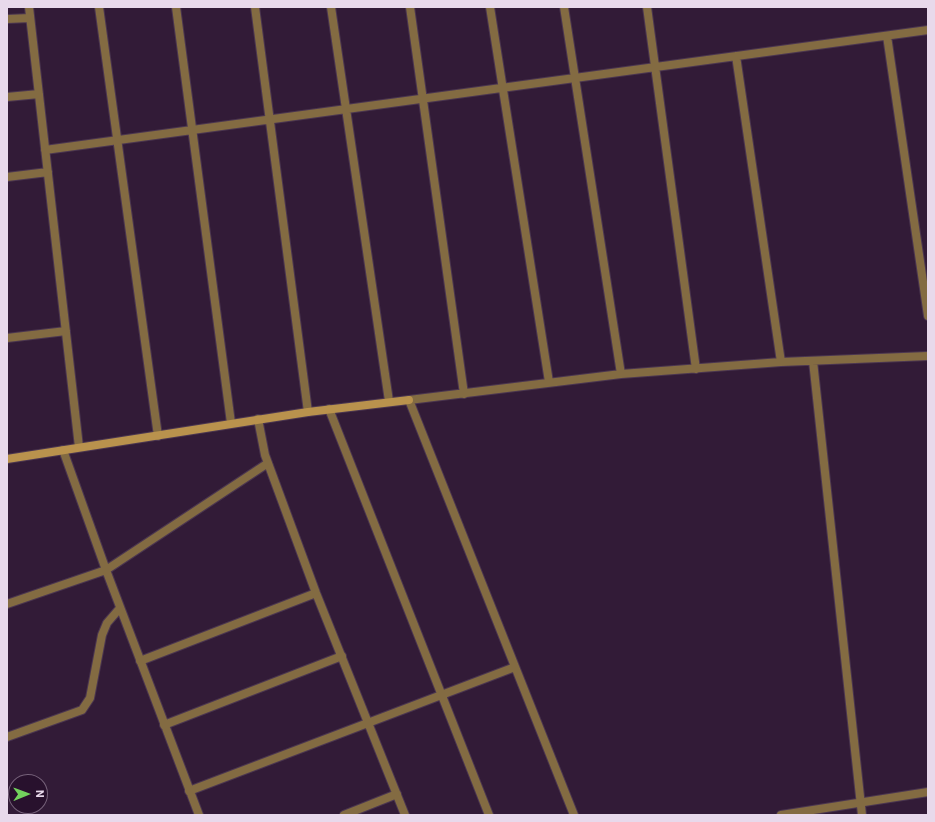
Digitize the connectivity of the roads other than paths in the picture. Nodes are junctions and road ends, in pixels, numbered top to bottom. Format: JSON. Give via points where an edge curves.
{"nodes":[{"id":1,"x":29,"y":7,"type":"edge"},
{"id":2,"x":99,"y":7,"type":"edge"},
{"id":3,"x":176,"y":7,"type":"edge"},
{"id":4,"x":255,"y":7,"type":"edge"},
{"id":5,"x":331,"y":7,"type":"edge"},
{"id":6,"x":410,"y":7,"type":"edge"},
{"id":7,"x":490,"y":7,"type":"edge"},
{"id":8,"x":564,"y":7,"type":"edge"},
{"id":9,"x":647,"y":7,"type":"edge"},
{"id":10,"x":30,"y":18,"type":"junction"},
{"id":11,"x":7,"y":19,"type":"edge"},
{"id":12,"x":928,"y":30,"type":"edge"},
{"id":13,"x":887,"y":36,"type":"junction"},
{"id":14,"x":736,"y":56,"type":"junction"},
{"id":15,"x":656,"y":67,"type":"junction"},
{"id":16,"x":574,"y":78,"type":"junction"},
{"id":17,"x":503,"y":88,"type":"junction"},
{"id":18,"x":39,"y":94,"type":"junction"},
{"id":19,"x":7,"y":97,"type":"edge"},
{"id":20,"x":423,"y":98,"type":"junction"},
{"id":21,"x":347,"y":109,"type":"junction"},
{"id":22,"x":271,"y":119,"type":"junction"},
{"id":23,"x":193,"y":130,"type":"junction"},
{"id":24,"x":118,"y":140,"type":"junction"},
{"id":25,"x":45,"y":150,"type":"junction"},
{"id":26,"x":48,"y":172,"type":"junction"},
{"id":27,"x":7,"y":177,"type":"edge"},
{"id":28,"x":928,"y":316,"type":"edge"},
{"id":29,"x":66,"y":331,"type":"junction"},
{"id":30,"x":7,"y":338,"type":"edge"},
{"id":31,"x":928,"y":356,"type":"edge"},
{"id":32,"x":814,"y":361,"type":"junction"},
{"id":33,"x":782,"y":362,"type":"junction"},
{"id":34,"x":696,"y":369,"type":"junction"},
{"id":35,"x":621,"y":374,"type":"junction"},
{"id":36,"x":549,"y":382,"type":"junction"},
{"id":37,"x":464,"y":394,"type":"junction"},
{"id":38,"x":409,"y":400,"type":"junction"},
{"id":39,"x":389,"y":401,"type":"junction"},
{"id":40,"x":328,"y":409,"type":"junction"},
{"id":41,"x":308,"y":412,"type":"junction"},
{"id":42,"x":258,"y":419,"type":"junction"},
{"id":43,"x":231,"y":423,"type":"junction"},
{"id":44,"x":158,"y":436,"type":"junction"},
{"id":45,"x":79,"y":447,"type":"junction"},
{"id":46,"x":63,"y":450,"type":"junction"},
{"id":47,"x":7,"y":459,"type":"edge"},
{"id":48,"x":268,"y":463,"type":"junction"},
{"id":49,"x":106,"y":570,"type":"junction"},
{"id":50,"x":316,"y":593,"type":"junction"},
{"id":51,"x":7,"y":604,"type":"edge"},
{"id":52,"x":120,"y":608,"type":"junction"},
{"id":53,"x":342,"y":656,"type":"junction"},
{"id":54,"x":140,"y":661,"type":"junction"},
{"id":55,"x":515,"y":667,"type":"junction"},
{"id":56,"x":441,"y":695,"type":"junction"},
{"id":57,"x":369,"y":723,"type":"junction"},
{"id":58,"x":164,"y":725,"type":"junction"},
{"id":59,"x":7,"y":737,"type":"edge"},
{"id":60,"x":190,"y":791,"type":"junction"},
{"id":61,"x":928,"y":792,"type":"edge"},
{"id":62,"x":397,"y":794,"type":"junction"},
{"id":63,"x":861,"y":802,"type":"junction"},
{"id":64,"x":199,"y":815,"type":"edge"},
{"id":65,"x":344,"y":815,"type":"edge"},
{"id":66,"x":405,"y":815,"type":"edge"},
{"id":67,"x":489,"y":815,"type":"edge"},
{"id":68,"x":574,"y":815,"type":"edge"},
{"id":69,"x":781,"y":815,"type":"edge"},
{"id":70,"x":862,"y":815,"type":"edge"}],
"edges":[{"from":1,"to":10,"type":"street"},
{"from":2,"to":24,"type":"street"},
{"from":3,"to":23,"type":"street"},
{"from":4,"to":22,"type":"street"},
{"from":5,"to":21,"type":"street"},
{"from":6,"to":20,"type":"street"},
{"from":7,"to":17,"type":"street"},
{"from":8,"to":16,"type":"street"},
{"from":9,"to":15,"type":"street"},
{"from":10,"to":11,"type":"street"},
{"from":10,"to":18,"type":"street"},
{"from":12,"to":13,"type":"street"},
{"from":13,"to":14,"type":"street"},
{"from":13,"to":28,"type":"street"},
{"from":14,"to":15,"type":"street"},
{"from":14,"to":33,"type":"street"},
{"from":15,"to":16,"type":"street"},
{"from":15,"to":34,"type":"street"},
{"from":16,"to":17,"type":"street"},
{"from":16,"to":35,"type":"street"},
{"from":17,"to":20,"type":"street"},
{"from":17,"to":36,"type":"street"},
{"from":18,"to":19,"type":"street"},
{"from":18,"to":25,"type":"street"},
{"from":20,"to":21,"type":"street"},
{"from":20,"to":37,"type":"street"},
{"from":21,"to":22,"type":"street"},
{"from":21,"to":39,"type":"street"},
{"from":22,"to":23,"type":"street"},
{"from":22,"to":41,"type":"street"},
{"from":23,"to":24,"type":"street"},
{"from":23,"to":43,"type":"street"},
{"from":24,"to":25,"type":"street"},
{"from":24,"to":44,"type":"street"},
{"from":25,"to":26,"type":"street"},
{"from":26,"to":27,"type":"street"},
{"from":26,"to":29,"type":"street"},
{"from":29,"to":30,"type":"street"},
{"from":29,"to":45,"type":"street"},
{"from":31,"to":32,"type":"street"},
{"from":32,"to":33,"type":"street"},
{"from":32,"to":63,"type":"street"},
{"from":33,"to":34,"type":"street"},
{"from":34,"to":35,"type":"street"},
{"from":35,"to":36,"type":"street"},
{"from":36,"to":37,"type":"street"},
{"from":37,"to":38,"type":"street"},
{"from":38,"to":39,"type":"street"},
{"from":38,"to":55,"type":"street"},
{"from":39,"to":40,"type":"street"},
{"from":40,"to":41,"type":"street"},
{"from":40,"to":56,"type":"street"},
{"from":41,"to":42,"type":"street"},
{"from":42,"to":43,"type":"street"},
{"from":42,"to":48,"type":"street"},
{"from":43,"to":44,"type":"street"},
{"from":44,"to":45,"type":"street"},
{"from":45,"to":46,"type":"street"},
{"from":46,"to":47,"type":"street"},
{"from":46,"to":49,"type":"street"},
{"from":48,"to":49,"type":"street"},
{"from":48,"to":50,"type":"street"},
{"from":49,"to":51,"type":"street"},
{"from":49,"to":52,"type":"street"},
{"from":50,"to":53,"type":"street"},
{"from":50,"to":54,"type":"street"},
{"from":52,"to":54,"type":"street"},
{"from":52,"to":59,"type":"street","via":[[102,634],[90,698],[82,710]]},
{"from":53,"to":57,"type":"street"},
{"from":53,"to":58,"type":"street"},
{"from":54,"to":58,"type":"street"},
{"from":55,"to":56,"type":"street"},
{"from":55,"to":68,"type":"street"},
{"from":56,"to":57,"type":"street"},
{"from":56,"to":67,"type":"street"},
{"from":57,"to":60,"type":"street"},
{"from":57,"to":62,"type":"street"},
{"from":58,"to":60,"type":"street"},
{"from":60,"to":64,"type":"street"},
{"from":61,"to":63,"type":"street"},
{"from":62,"to":65,"type":"street"},
{"from":62,"to":66,"type":"street"},
{"from":63,"to":69,"type":"street"},
{"from":63,"to":70,"type":"street"}]}
